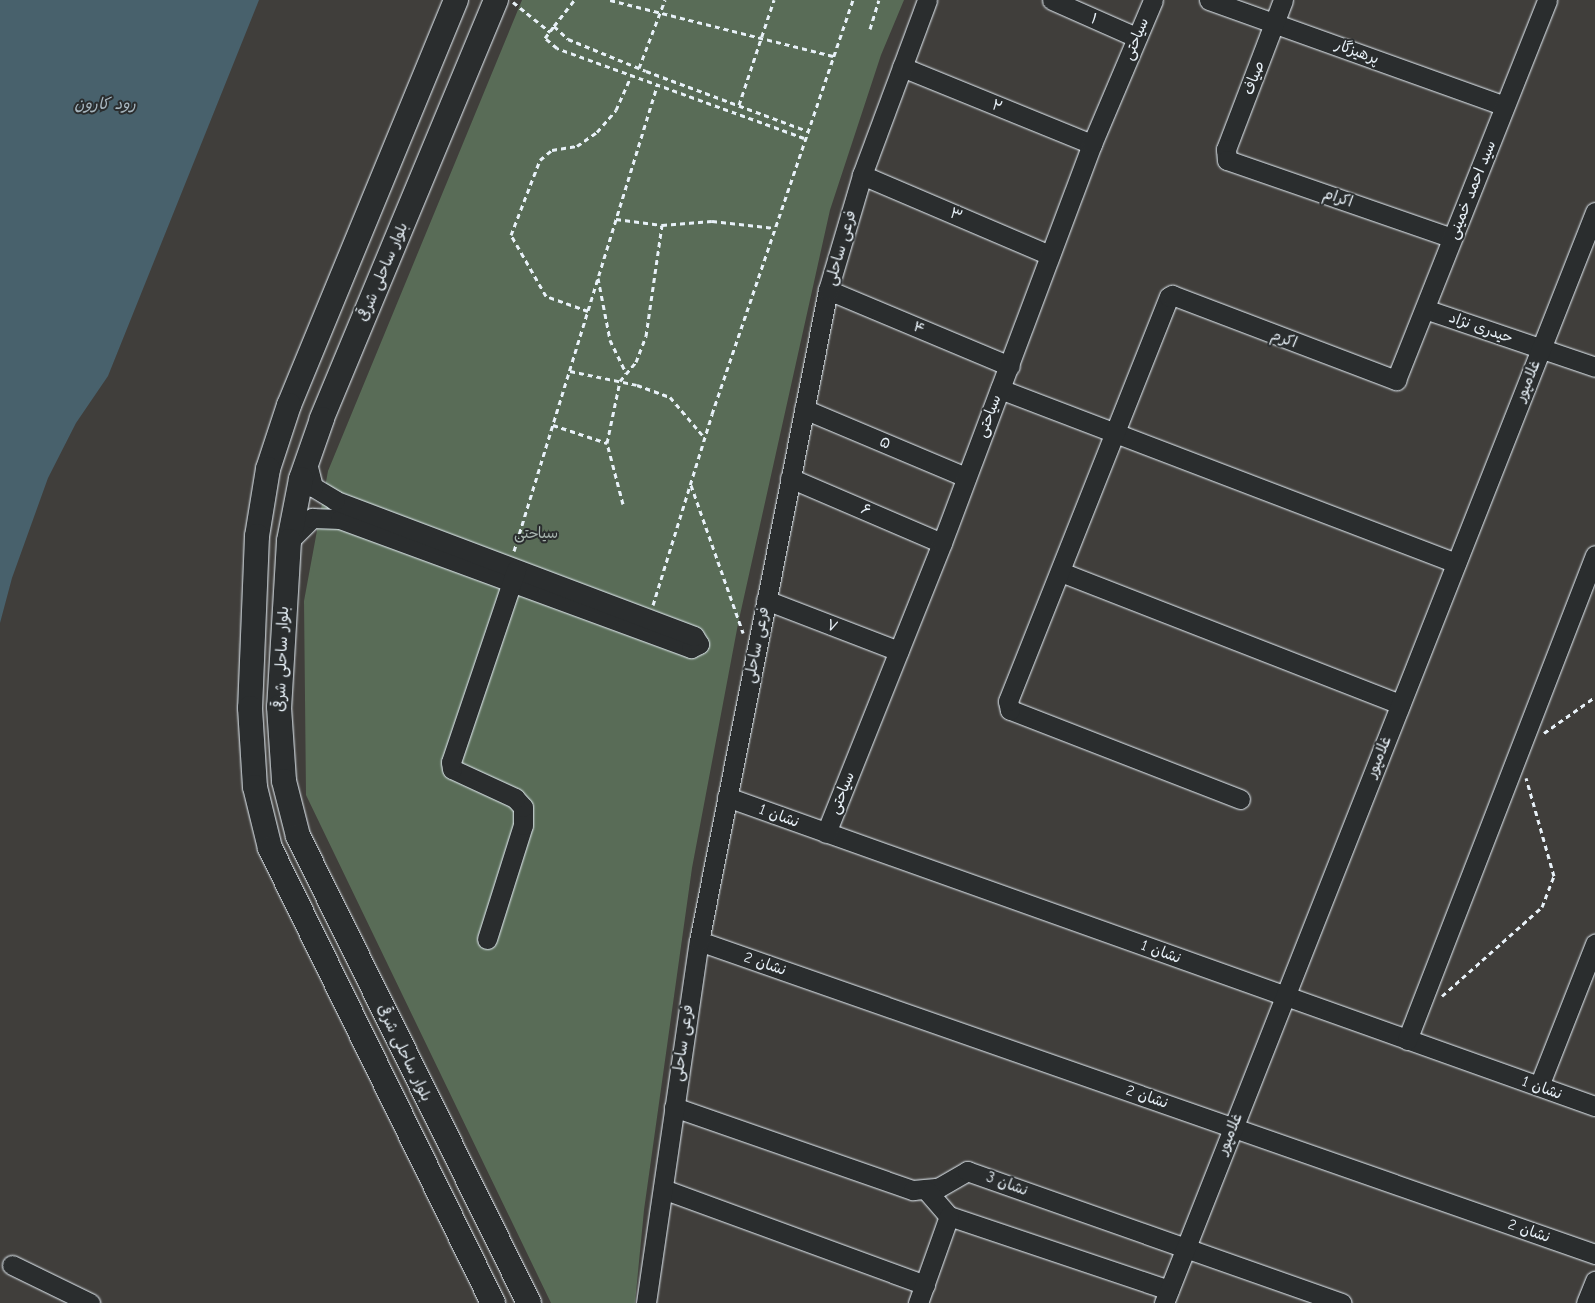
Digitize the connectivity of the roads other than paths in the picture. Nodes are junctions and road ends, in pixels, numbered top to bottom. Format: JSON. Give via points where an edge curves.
{"nodes":[{"id":1,"x":456,"y":0,"type":"edge"},
{"id":2,"x":496,"y":0,"type":"edge"},
{"id":3,"x":927,"y":0,"type":"edge"},
{"id":4,"x":1052,"y":0,"type":"edge"},
{"id":5,"x":1153,"y":0,"type":"edge"},
{"id":6,"x":1209,"y":0,"type":"edge"},
{"id":7,"x":1284,"y":0,"type":"edge"},
{"id":8,"x":1547,"y":0,"type":"edge"},
{"id":9,"x":1275,"y":22,"type":"junction"},
{"id":10,"x":1136,"y":37,"type":"junction"},
{"id":11,"x":902,"y":67,"type":"junction"},
{"id":12,"x":1505,"y":106,"type":"junction"},
{"id":13,"x":1092,"y":144,"type":"junction"},
{"id":14,"x":1225,"y":156,"type":"joint"},
{"id":15,"x":862,"y":175,"type":"junction"},
{"id":16,"x":1595,"y":212,"type":"edge"},
{"id":17,"x":1452,"y":238,"type":"junction"},
{"id":18,"x":1050,"y":255,"type":"junction"},
{"id":19,"x":828,"y":290,"type":"junction"},
{"id":20,"x":1425,"y":308,"type":"junction"},
{"id":21,"x":1541,"y":348,"type":"junction"},
{"id":22,"x":1010,"y":366,"type":"junction"},
{"id":23,"x":1595,"y":367,"type":"edge"},
{"id":24,"x":1396,"y":380,"type":"joint"},
{"id":25,"x":1000,"y":389,"type":"junction"},
{"id":26,"x":804,"y":409,"type":"junction"},
{"id":27,"x":1116,"y":433,"type":"junction"},
{"id":28,"x":307,"y":463,"type":"junction"},
{"id":29,"x":966,"y":477,"type":"junction"},
{"id":30,"x":790,"y":478,"type":"junction"},
{"id":31,"x":330,"y":498,"type":"junction"},
{"id":32,"x":326,"y":518,"type":"junction"},
{"id":33,"x":289,"y":541,"type":"junction"},
{"id":34,"x":942,"y":543,"type":"junction"},
{"id":35,"x":1595,"y":555,"type":"edge"},
{"id":36,"x":1456,"y":564,"type":"junction"},
{"id":37,"x":512,"y":572,"type":"junction"},
{"id":38,"x":1061,"y":572,"type":"junction"},
{"id":39,"x":766,"y":600,"type":"junction"},
{"id":40,"x":899,"y":651,"type":"junction"},
{"id":41,"x":1400,"y":704,"type":"junction"},
{"id":42,"x":726,"y":797,"type":"junction"},
{"id":43,"x":1240,"y":799,"type":"dead end"},
{"id":44,"x":826,"y":833,"type":"junction"},
{"id":45,"x":487,"y":939,"type":"dead end"},
{"id":46,"x":699,"y":941,"type":"junction"},
{"id":47,"x":1595,"y":944,"type":"edge"},
{"id":48,"x":1285,"y":996,"type":"junction"},
{"id":49,"x":1407,"y":1040,"type":"junction"},
{"id":50,"x":1539,"y":1086,"type":"junction"},
{"id":51,"x":1595,"y":1106,"type":"edge"},
{"id":52,"x":674,"y":1107,"type":"junction"},
{"id":53,"x":1233,"y":1127,"type":"junction"},
{"id":54,"x":663,"y":1189,"type":"junction"},
{"id":55,"x":927,"y":1191,"type":"junction"},
{"id":56,"x":949,"y":1216,"type":"junction"},
{"id":57,"x":1186,"y":1248,"type":"junction"},
{"id":58,"x":1595,"y":1254,"type":"edge"},
{"id":59,"x":12,"y":1265,"type":"dead end"},
{"id":60,"x":1595,"y":1282,"type":"edge"},
{"id":61,"x":924,"y":1285,"type":"junction"},
{"id":62,"x":1166,"y":1297,"type":"edge"},
{"id":63,"x":90,"y":1303,"type":"edge"},
{"id":64,"x":493,"y":1303,"type":"edge"},
{"id":65,"x":529,"y":1303,"type":"edge"},
{"id":66,"x":646,"y":1303,"type":"edge"},
{"id":67,"x":918,"y":1303,"type":"edge"},
{"id":68,"x":1341,"y":1303,"type":"edge"},
{"id":69,"x":1586,"y":1303,"type":"edge"}],
"edges":[{"from":1,"to":64,"type":"main road","name":"بلوار ساحلی شرقی","via":[[289,405],[268,469],[257,536],[250,708],[254,787],[270,848]]},
{"from":2,"to":28,"type":"main road","name":"بلوار ساحلی شرقی"},
{"from":3,"to":11,"type":"street","name":"فرعی ساحلی"},
{"from":4,"to":10,"type":"street","name":"۱"},
{"from":5,"to":10,"type":"street","name":"سیاحتی"},
{"from":6,"to":9,"type":"street","name":"پرهیزگار"},
{"from":7,"to":9,"type":"street","name":"صیاف"},
{"from":8,"to":12,"type":"street","name":"سید احمد خمینی"},
{"from":9,"to":12,"type":"street","name":"پرهیزگار"},
{"from":9,"to":14,"type":"street","name":"صیاف"},
{"from":10,"to":13,"type":"street","name":"سیاحتی"},
{"from":11,"to":13,"type":"street","name":"۲"},
{"from":11,"to":15,"type":"street","name":"فرعی ساحلی"},
{"from":12,"to":17,"type":"street","name":"سید احمد خمینی"},
{"from":13,"to":18,"type":"street","name":"سیاحتی"},
{"from":14,"to":17,"type":"street","name":"اکرام","via":[[1227,160]]},
{"from":15,"to":18,"type":"street","name":"۳"},
{"from":15,"to":19,"type":"street","name":"فرعی ساحلی"},
{"from":16,"to":21,"type":"street","name":"غلامپور"},
{"from":17,"to":20,"type":"street","name":"سید احمد خمینی"},
{"from":18,"to":22,"type":"street","name":"سیاحتی"},
{"from":19,"to":22,"type":"street","name":"۴"},
{"from":19,"to":26,"type":"street","name":"فرعی ساحلی"},
{"from":20,"to":21,"type":"street","name":"حیدری نژاد"},
{"from":20,"to":24,"type":"street","name":"سید احمد خمینی"},
{"from":21,"to":23,"type":"street","name":"حیدری نژاد"},
{"from":21,"to":36,"type":"street","name":"غلامپور"},
{"from":22,"to":25,"type":"street","name":"سیاحتی"},
{"from":24,"to":27,"type":"street","name":"اکرم","via":[[1172,295],[1166,301]]},
{"from":25,"to":27,"type":"street"},
{"from":25,"to":29,"type":"street","name":"سیاحتی"},
{"from":26,"to":29,"type":"street","name":"۵"},
{"from":26,"to":30,"type":"street","name":"فرعی ساحلی"},
{"from":27,"to":36,"type":"street"},
{"from":27,"to":38,"type":"street"},
{"from":28,"to":31,"type":"street","via":[[313,486]]},
{"from":28,"to":33,"type":"main road","name":"بلوار ساحلی شرقی"},
{"from":29,"to":34,"type":"street","name":"سیاحتی"},
{"from":30,"to":34,"type":"street","name":"۶"},
{"from":30,"to":39,"type":"street","name":"فرعی ساحلی"},
{"from":31,"to":32,"type":"street"},
{"from":31,"to":37,"type":"street"},
{"from":32,"to":33,"type":"street","via":[[312,518]]},
{"from":32,"to":37,"type":"street","via":[[340,519]]},
{"from":33,"to":65,"type":"main road","name":"بلوار ساحلی شرقی","via":[[279,707],[284,781],[298,836]]},
{"from":34,"to":40,"type":"street","name":"سیاحتی"},
{"from":35,"to":49,"type":"street"},
{"from":36,"to":41,"type":"street","name":"غلامپور"},
{"from":37,"to":37,"type":"street","via":[[694,636],[699,644],[691,648]]},
{"from":37,"to":45,"type":"street","via":[[451,762],[452,769],[516,798],[523,807],[523,825]]},
{"from":38,"to":41,"type":"street"},
{"from":38,"to":43,"type":"street","via":[[1008,701],[1010,710]]},
{"from":39,"to":40,"type":"street","name":"۷"},
{"from":39,"to":42,"type":"street","name":"فرعی ساحلی"},
{"from":40,"to":44,"type":"street","name":"سیاحتی"},
{"from":41,"to":48,"type":"street","name":"غلامپور"},
{"from":42,"to":44,"type":"street","name":"نشان 1"},
{"from":42,"to":46,"type":"street","name":"فرعی ساحلی"},
{"from":44,"to":48,"type":"street","name":"نشان 1"},
{"from":46,"to":52,"type":"street","name":"فرعی ساحلی"},
{"from":46,"to":53,"type":"street","name":"نشان 2"},
{"from":47,"to":50,"type":"street"},
{"from":48,"to":49,"type":"street","name":"نشان 1"},
{"from":48,"to":53,"type":"street","name":"غلامپور"},
{"from":49,"to":50,"type":"street","name":"نشان 1"},
{"from":50,"to":51,"type":"street","name":"نشان 1"},
{"from":52,"to":54,"type":"street","name":"فرعی ساحلی"},
{"from":52,"to":55,"type":"street","via":[[913,1190]]},
{"from":53,"to":57,"type":"street","name":"غلامپور"},
{"from":53,"to":58,"type":"street","name":"نشان 2"},
{"from":54,"to":61,"type":"street"},
{"from":54,"to":66,"type":"street","name":"فرعی ساحلی"},
{"from":55,"to":56,"type":"street"},
{"from":55,"to":57,"type":"street","name":"نشان 3","via":[[968,1170]]},
{"from":56,"to":61,"type":"street"},
{"from":56,"to":62,"type":"street"},
{"from":57,"to":62,"type":"street","name":"غلامپور"},
{"from":57,"to":68,"type":"street","name":"نشان 3"},
{"from":59,"to":63,"type":"street"},
{"from":60,"to":69,"type":"street"},
{"from":61,"to":67,"type":"street"}]}
